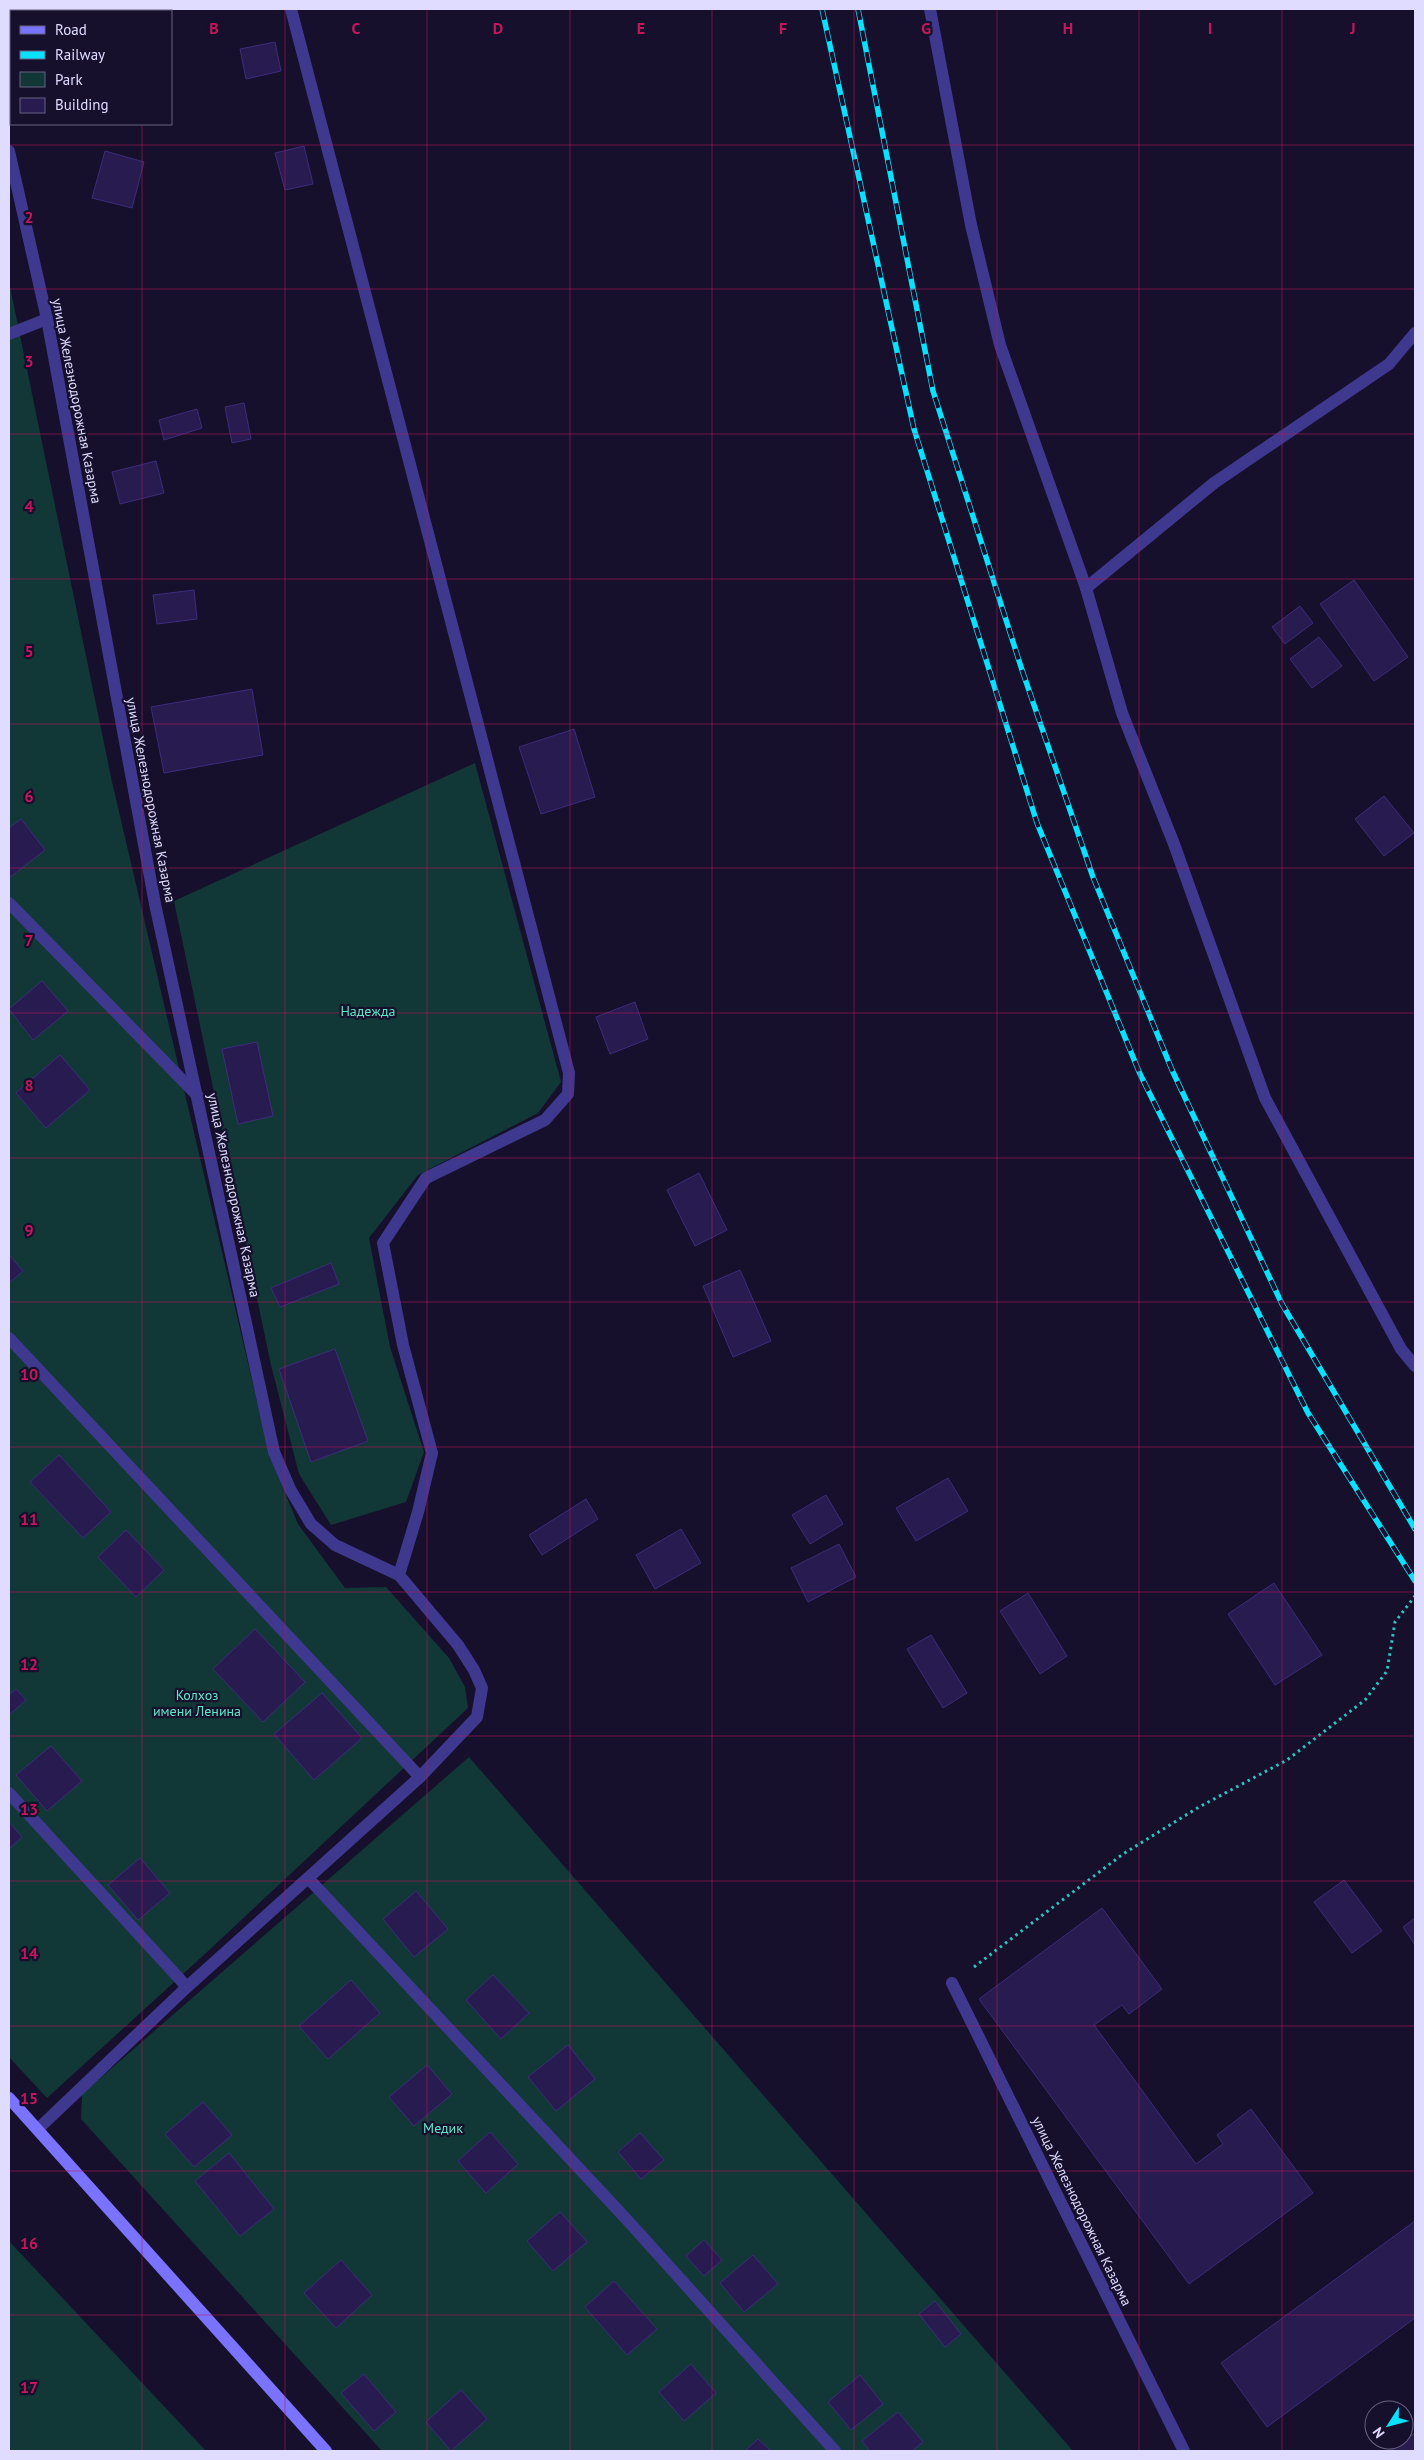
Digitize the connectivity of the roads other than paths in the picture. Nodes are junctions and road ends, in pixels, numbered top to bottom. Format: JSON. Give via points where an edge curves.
{"nodes":[{"id":1,"x":291,"y":9,"type":"edge"},
{"id":2,"x":930,"y":9,"type":"edge"},
{"id":3,"x":9,"y":151,"type":"edge"},
{"id":4,"x":47,"y":319,"type":"junction"},
{"id":5,"x":1415,"y":333,"type":"edge"},
{"id":6,"x":9,"y":334,"type":"edge"},
{"id":7,"x":1086,"y":588,"type":"junction"},
{"id":8,"x":9,"y":904,"type":"edge"},
{"id":9,"x":198,"y":1096,"type":"junction"},
{"id":10,"x":9,"y":1338,"type":"edge"},
{"id":11,"x":1415,"y":1366,"type":"edge"},
{"id":12,"x":399,"y":1576,"type":"junction"},
{"id":13,"x":420,"y":1777,"type":"junction"},
{"id":14,"x":9,"y":1793,"type":"edge"},
{"id":15,"x":308,"y":1878,"type":"junction"},
{"id":16,"x":952,"y":1983,"type":"road end"},
{"id":17,"x":187,"y":1987,"type":"junction"},
{"id":18,"x":9,"y":2098,"type":"edge"},
{"id":19,"x":38,"y":2129,"type":"junction"},
{"id":20,"x":326,"y":2451,"type":"edge"},
{"id":21,"x":835,"y":2451,"type":"edge"},
{"id":22,"x":1184,"y":2451,"type":"edge"}],
"edges":[{"from":1,"to":12,"type":"street","via":[[570,1073],[568,1094],[545,1120],[426,1178],[383,1244],[404,1345],[432,1453]]},
{"from":2,"to":7,"type":"street","via":[[971,225],[1000,345]]},
{"from":3,"to":4,"type":"street","name":"улица Железнодорожная Казарма"},
{"from":4,"to":6,"type":"street"},
{"from":4,"to":9,"type":"street","name":"улица Железнодорожная Казарма","via":[[155,904]]},
{"from":5,"to":7,"type":"street","via":[[1389,364],[1214,483]]},
{"from":7,"to":11,"type":"street","via":[[1122,714],[1174,844],[1265,1098],[1402,1349]]},
{"from":8,"to":9,"type":"street"},
{"from":9,"to":12,"type":"street","name":"улица Железнодорожная Казарма","via":[[274,1452],[290,1489],[311,1524],[335,1546]]},
{"from":10,"to":13,"type":"street"},
{"from":12,"to":13,"type":"street","via":[[458,1645],[482,1688],[477,1717]]},
{"from":13,"to":15,"type":"street"},
{"from":14,"to":17,"type":"street"},
{"from":15,"to":17,"type":"street"},
{"from":15,"to":21,"type":"street","via":[[622,2215]]},
{"from":16,"to":22,"type":"street","name":"улица Железнодорожная Казарма"},
{"from":17,"to":19,"type":"street"},
{"from":18,"to":19,"type":"street"},
{"from":19,"to":20,"type":"street"}]}
